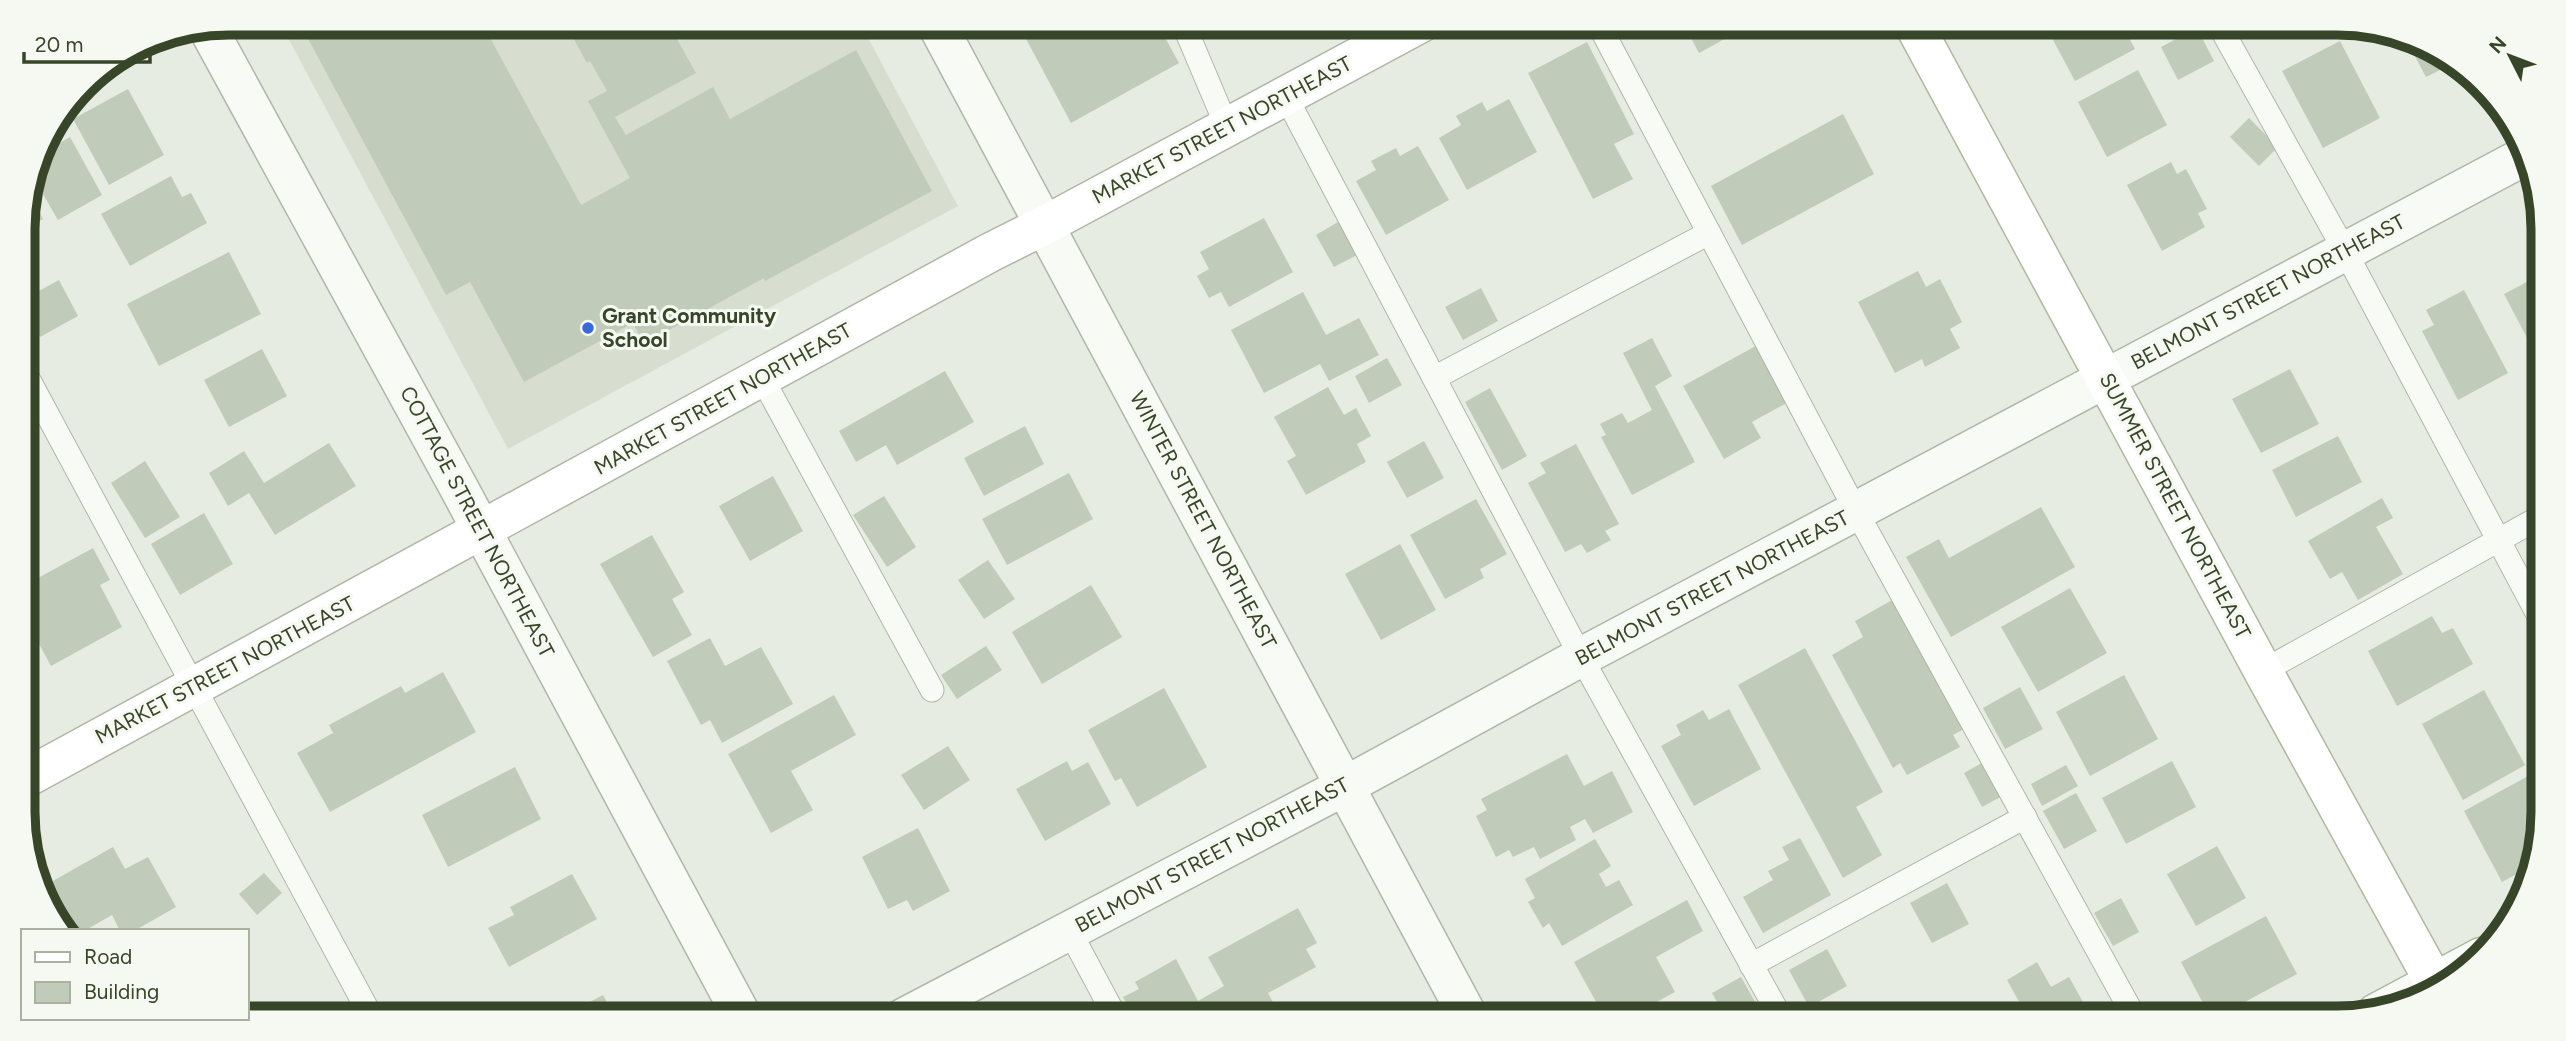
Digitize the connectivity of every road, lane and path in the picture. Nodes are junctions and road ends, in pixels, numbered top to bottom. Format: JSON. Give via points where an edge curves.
{"nodes":[{"id":1,"x":942,"y":35,"type":"edge"},
{"id":2,"x":1188,"y":35,"type":"edge"},
{"id":3,"x":1398,"y":35,"type":"edge"},
{"id":4,"x":1604,"y":35,"type":"edge"},
{"id":5,"x":1920,"y":35,"type":"edge"},
{"id":6,"x":2225,"y":35,"type":"edge"},
{"id":7,"x":212,"y":36,"type":"edge"},
{"id":8,"x":1285,"y":95,"type":"junction"},
{"id":9,"x":1227,"y":127,"type":"junction"},
{"id":10,"x":2518,"y":160,"type":"edge"},
{"id":11,"x":1045,"y":225,"type":"junction"},
{"id":12,"x":1709,"y":233,"type":"junction"},
{"id":13,"x":2345,"y":251,"type":"junction"},
{"id":14,"x":2106,"y":377,"type":"junction"},
{"id":15,"x":762,"y":378,"type":"junction"},
{"id":16,"x":1434,"y":378,"type":"junction"},
{"id":17,"x":35,"y":391,"type":"edge"},
{"id":18,"x":1856,"y":511,"type":"junction"},
{"id":19,"x":2531,"y":522,"type":"edge"},
{"id":20,"x":482,"y":531,"type":"junction"},
{"id":21,"x":2498,"y":540,"type":"junction"},
{"id":22,"x":2531,"y":602,"type":"edge"},
{"id":23,"x":1581,"y":657,"type":"junction"},
{"id":24,"x":2263,"y":671,"type":"junction"},
{"id":25,"x":193,"y":688,"type":"junction"},
{"id":26,"x":932,"y":690,"type":"dead end"},
{"id":27,"x":35,"y":773,"type":"edge"},
{"id":28,"x":1345,"y":786,"type":"junction"},
{"id":29,"x":2025,"y":817,"type":"junction"},
{"id":30,"x":1069,"y":930,"type":"junction"},
{"id":31,"x":1751,"y":965,"type":"junction"},
{"id":32,"x":2433,"y":980,"type":"edge"},
{"id":33,"x":365,"y":1006,"type":"edge"},
{"id":34,"x":737,"y":1006,"type":"edge"},
{"id":35,"x":926,"y":1006,"type":"edge"},
{"id":36,"x":1110,"y":1006,"type":"edge"},
{"id":37,"x":1463,"y":1006,"type":"edge"},
{"id":38,"x":1774,"y":1006,"type":"edge"},
{"id":39,"x":2129,"y":1006,"type":"edge"}],
"edges":[{"from":1,"to":11,"type":"street","name":"WINTER STREET NORTHEAST"},
{"from":2,"to":9,"type":"lane"},
{"from":3,"to":8,"type":"main road","name":"MARKET STREET NORTHEAST"},
{"from":4,"to":12,"type":"lane"},
{"from":5,"to":14,"type":"main road","name":"SUMMER STREET NORTHEAST"},
{"from":6,"to":13,"type":"lane"},
{"from":7,"to":20,"type":"street","name":"COTTAGE STREET NORTHEAST"},
{"from":8,"to":9,"type":"main road","name":"MARKET STREET NORTHEAST"},
{"from":8,"to":16,"type":"lane"},
{"from":9,"to":11,"type":"main road","name":"MARKET STREET NORTHEAST"},
{"from":10,"to":13,"type":"street","name":"BELMONT STREET NORTHEAST"},
{"from":11,"to":15,"type":"main road","name":"MARKET STREET NORTHEAST"},
{"from":11,"to":28,"type":"street","name":"WINTER STREET NORTHEAST"},
{"from":12,"to":16,"type":"lane"},
{"from":12,"to":18,"type":"lane"},
{"from":13,"to":14,"type":"street","name":"BELMONT STREET NORTHEAST"},
{"from":13,"to":21,"type":"lane"},
{"from":14,"to":18,"type":"street","name":"BELMONT STREET NORTHEAST"},
{"from":14,"to":24,"type":"main road","name":"SUMMER STREET NORTHEAST"},
{"from":15,"to":20,"type":"main road","name":"MARKET STREET NORTHEAST"},
{"from":15,"to":26,"type":"lane"},
{"from":16,"to":23,"type":"lane"},
{"from":17,"to":25,"type":"lane"},
{"from":18,"to":23,"type":"street","name":"BELMONT STREET NORTHEAST"},
{"from":18,"to":29,"type":"lane"},
{"from":19,"to":21,"type":"lane"},
{"from":20,"to":25,"type":"main road","name":"MARKET STREET NORTHEAST"},
{"from":20,"to":34,"type":"street","name":"COTTAGE STREET NORTHEAST"},
{"from":21,"to":22,"type":"lane"},
{"from":21,"to":24,"type":"lane"},
{"from":23,"to":28,"type":"street","name":"BELMONT STREET NORTHEAST"},
{"from":23,"to":31,"type":"lane"},
{"from":24,"to":32,"type":"main road","name":"SUMMER STREET NORTHEAST"},
{"from":25,"to":27,"type":"main road","name":"MARKET STREET NORTHEAST"},
{"from":25,"to":33,"type":"lane"},
{"from":28,"to":30,"type":"street","name":"BELMONT STREET NORTHEAST"},
{"from":28,"to":37,"type":"street","name":"WINTER STREET NORTHEAST"},
{"from":29,"to":31,"type":"lane"},
{"from":29,"to":39,"type":"lane"},
{"from":30,"to":35,"type":"street","name":"BELMONT STREET NORTHEAST"},
{"from":30,"to":36,"type":"lane"},
{"from":31,"to":38,"type":"lane"}]}
